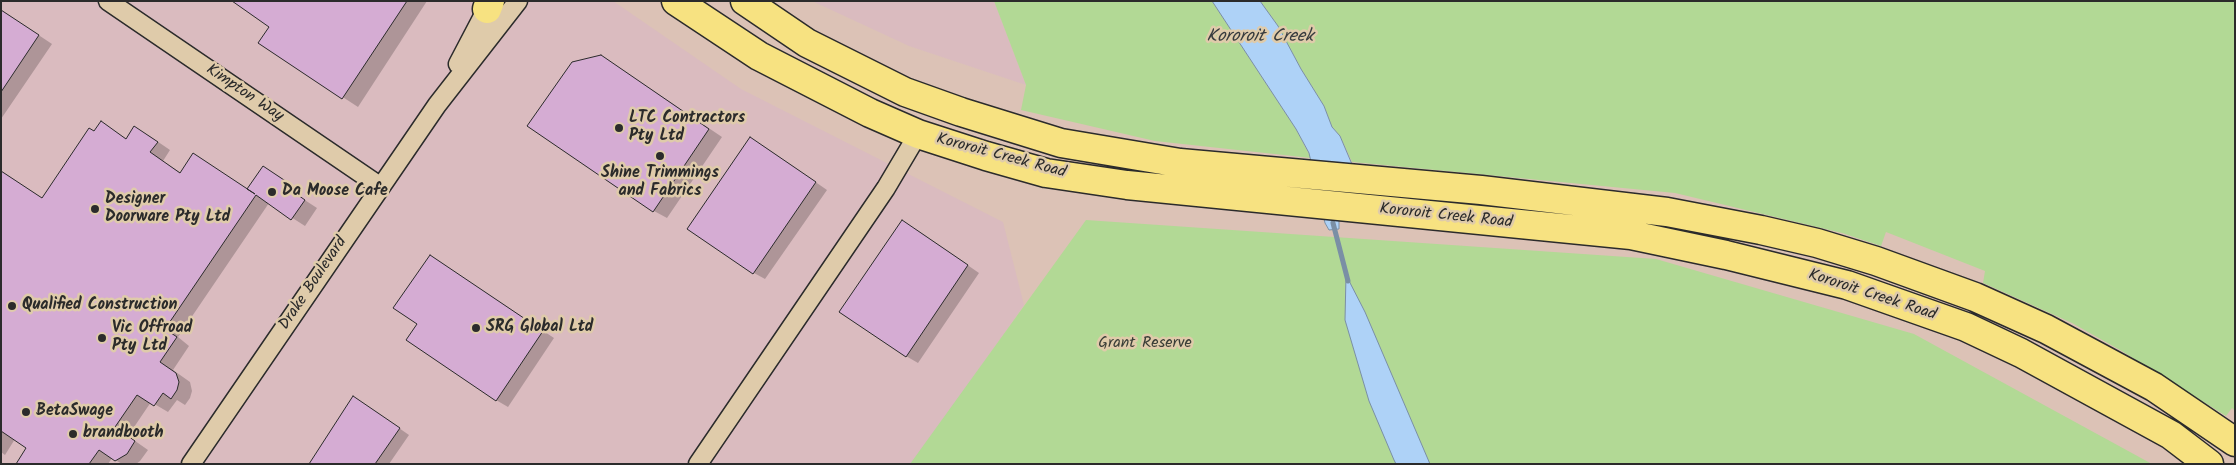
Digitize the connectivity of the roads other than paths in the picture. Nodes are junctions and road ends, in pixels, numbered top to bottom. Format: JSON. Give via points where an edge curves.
{"nodes":[{"id":1,"x":108,"y":1,"type":"edge"},
{"id":2,"x":518,"y":1,"type":"edge"},
{"id":3,"x":664,"y":1,"type":"edge"},
{"id":4,"x":676,"y":1,"type":"edge"},
{"id":5,"x":745,"y":1,"type":"edge"},
{"id":6,"x":490,"y":4,"type":"edge"},
{"id":7,"x":703,"y":20,"type":"junction"},
{"id":8,"x":437,"y":105,"type":"junction"},
{"id":9,"x":918,"y":134,"type":"junction"},
{"id":10,"x":381,"y":186,"type":"junction"},
{"id":11,"x":2235,"y":442,"type":"edge"},
{"id":12,"x":191,"y":464,"type":"edge"},
{"id":13,"x":698,"y":464,"type":"edge"},
{"id":14,"x":2209,"y":464,"type":"edge"}],
"edges":[{"from":1,"to":10,"type":"street","name":"Kimpton Way"},
{"from":2,"to":8,"type":"street","name":"Drake Boulevard"},
{"from":3,"to":7,"type":"main road"},
{"from":4,"to":7,"type":"main road","name":"Kororoit Creek Road"},
{"from":5,"to":11,"type":"main road","name":"Kororoit Creek Road","via":[[807,43],[905,92],[1061,143],[1180,163],[1481,190],[1676,214],[1761,230],[1876,261],[1975,297],[2046,329],[2154,387]]},
{"from":6,"to":8,"type":"street","name":"Drake Boulevard"},
{"from":7,"to":9,"type":"main road","name":"Kororoit Creek Road","via":[[759,56],[815,86]]},
{"from":8,"to":10,"type":"street","name":"Drake Boulevard"},
{"from":9,"to":13,"type":"street","via":[[886,188]]},
{"from":9,"to":14,"type":"main road","name":"Kororoit Creek Road","via":[[1046,173],[1126,186],[1631,235],[1847,285],[1966,327],[2022,353],[2171,435]]},
{"from":10,"to":12,"type":"street","name":"Drake Boulevard"}]}
